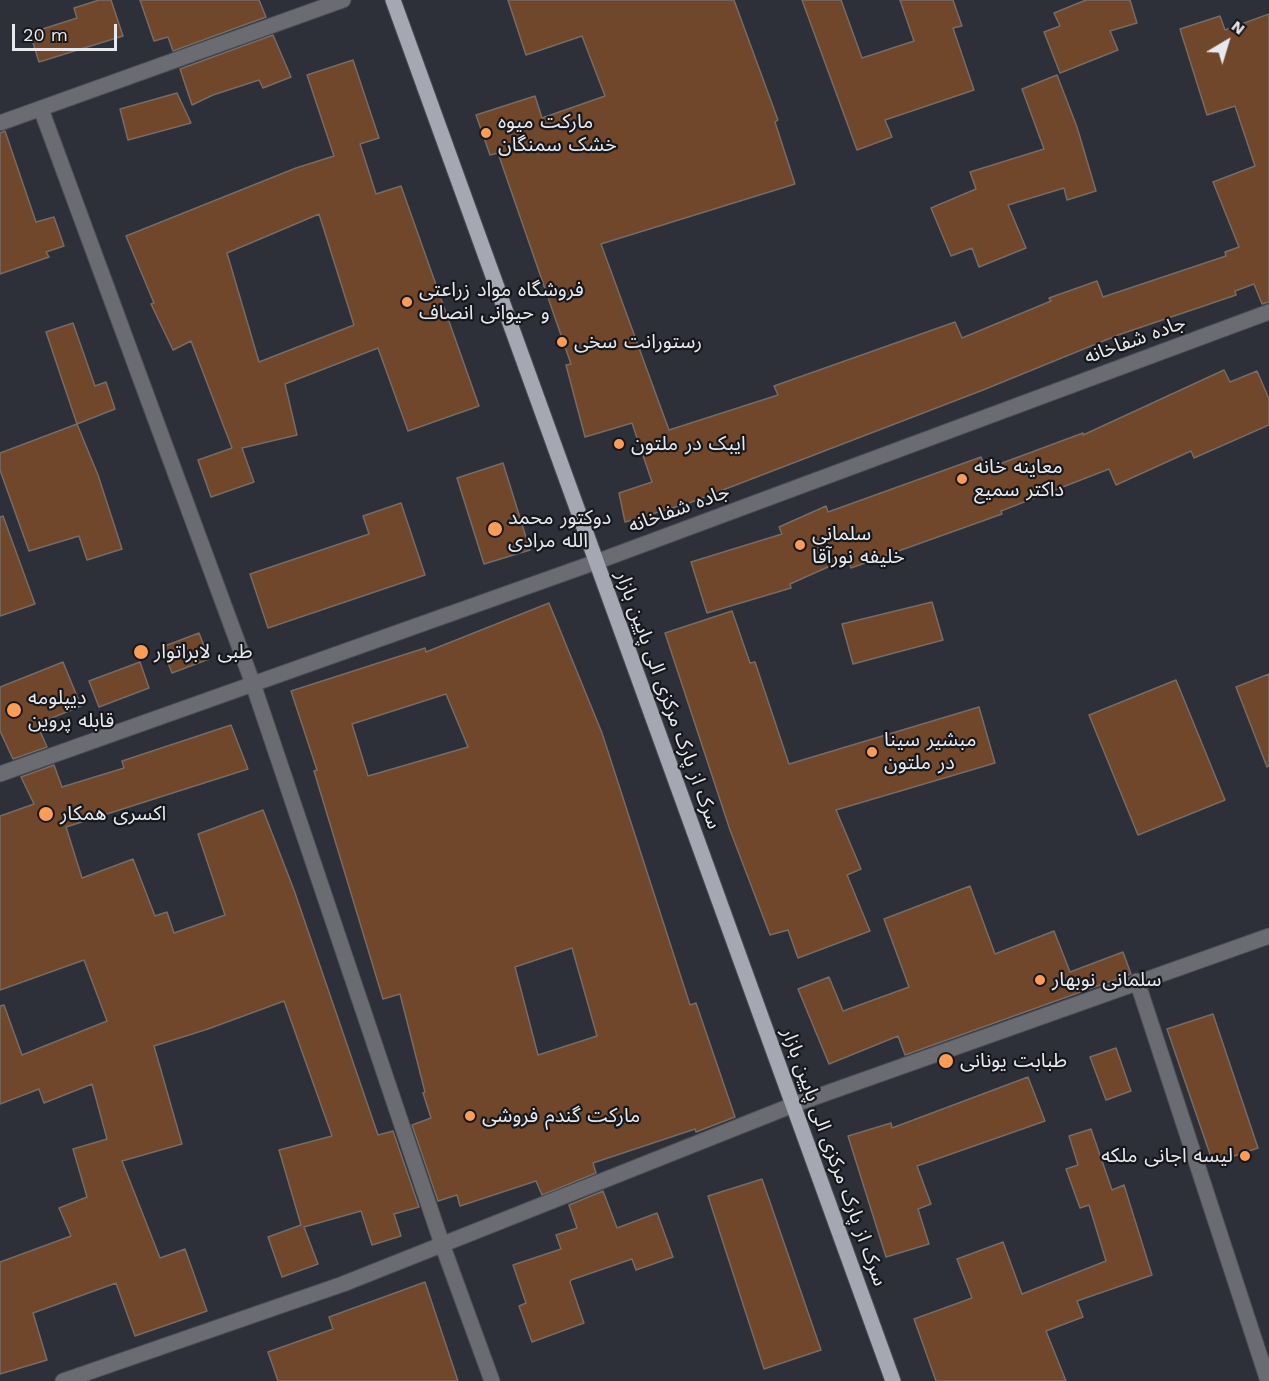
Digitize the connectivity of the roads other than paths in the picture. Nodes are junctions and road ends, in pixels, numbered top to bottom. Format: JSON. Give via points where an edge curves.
{"nodes":[{"id":1,"x":343,"y":0,"type":"edge"},
{"id":2,"x":393,"y":0,"type":"edge"},
{"id":3,"x":41,"y":109,"type":"junction"},
{"id":4,"x":0,"y":123,"type":"edge"},
{"id":5,"x":1269,"y":312,"type":"edge"},
{"id":6,"x":596,"y":562,"type":"junction"},
{"id":7,"x":253,"y":684,"type":"junction"},
{"id":8,"x":0,"y":774,"type":"edge"},
{"id":9,"x":1269,"y":936,"type":"edge"},
{"id":10,"x":1137,"y":981,"type":"junction"},
{"id":11,"x":793,"y":1104,"type":"junction"},
{"id":12,"x":442,"y":1244,"type":"junction"},
{"id":13,"x":63,"y":1381,"type":"edge"},
{"id":14,"x":492,"y":1381,"type":"edge"},
{"id":15,"x":893,"y":1381,"type":"edge"},
{"id":16,"x":1268,"y":1381,"type":"edge"}],
"edges":[{"from":1,"to":3,"type":"street"},
{"from":2,"to":6,"type":"main road","name":"سرک از پارک مرکزی الی پایین بازار"},
{"from":3,"to":4,"type":"street"},
{"from":3,"to":7,"type":"street"},
{"from":5,"to":6,"type":"street","name":"جاده شفاخانه"},
{"from":6,"to":7,"type":"street","name":"جاده شفاخانه"},
{"from":6,"to":11,"type":"main road","name":"سرک از پارک مرکزی الی پایین بازار"},
{"from":7,"to":8,"type":"street","name":"جاده شفاخانه"},
{"from":7,"to":12,"type":"street"},
{"from":9,"to":10,"type":"street"},
{"from":10,"to":11,"type":"street"},
{"from":10,"to":16,"type":"street"},
{"from":11,"to":12,"type":"street"},
{"from":11,"to":15,"type":"main road","name":"سرک از پارک مرکزی الی پایین بازار"},
{"from":12,"to":13,"type":"street","via":[[343,1284]]},
{"from":12,"to":14,"type":"street"}]}
